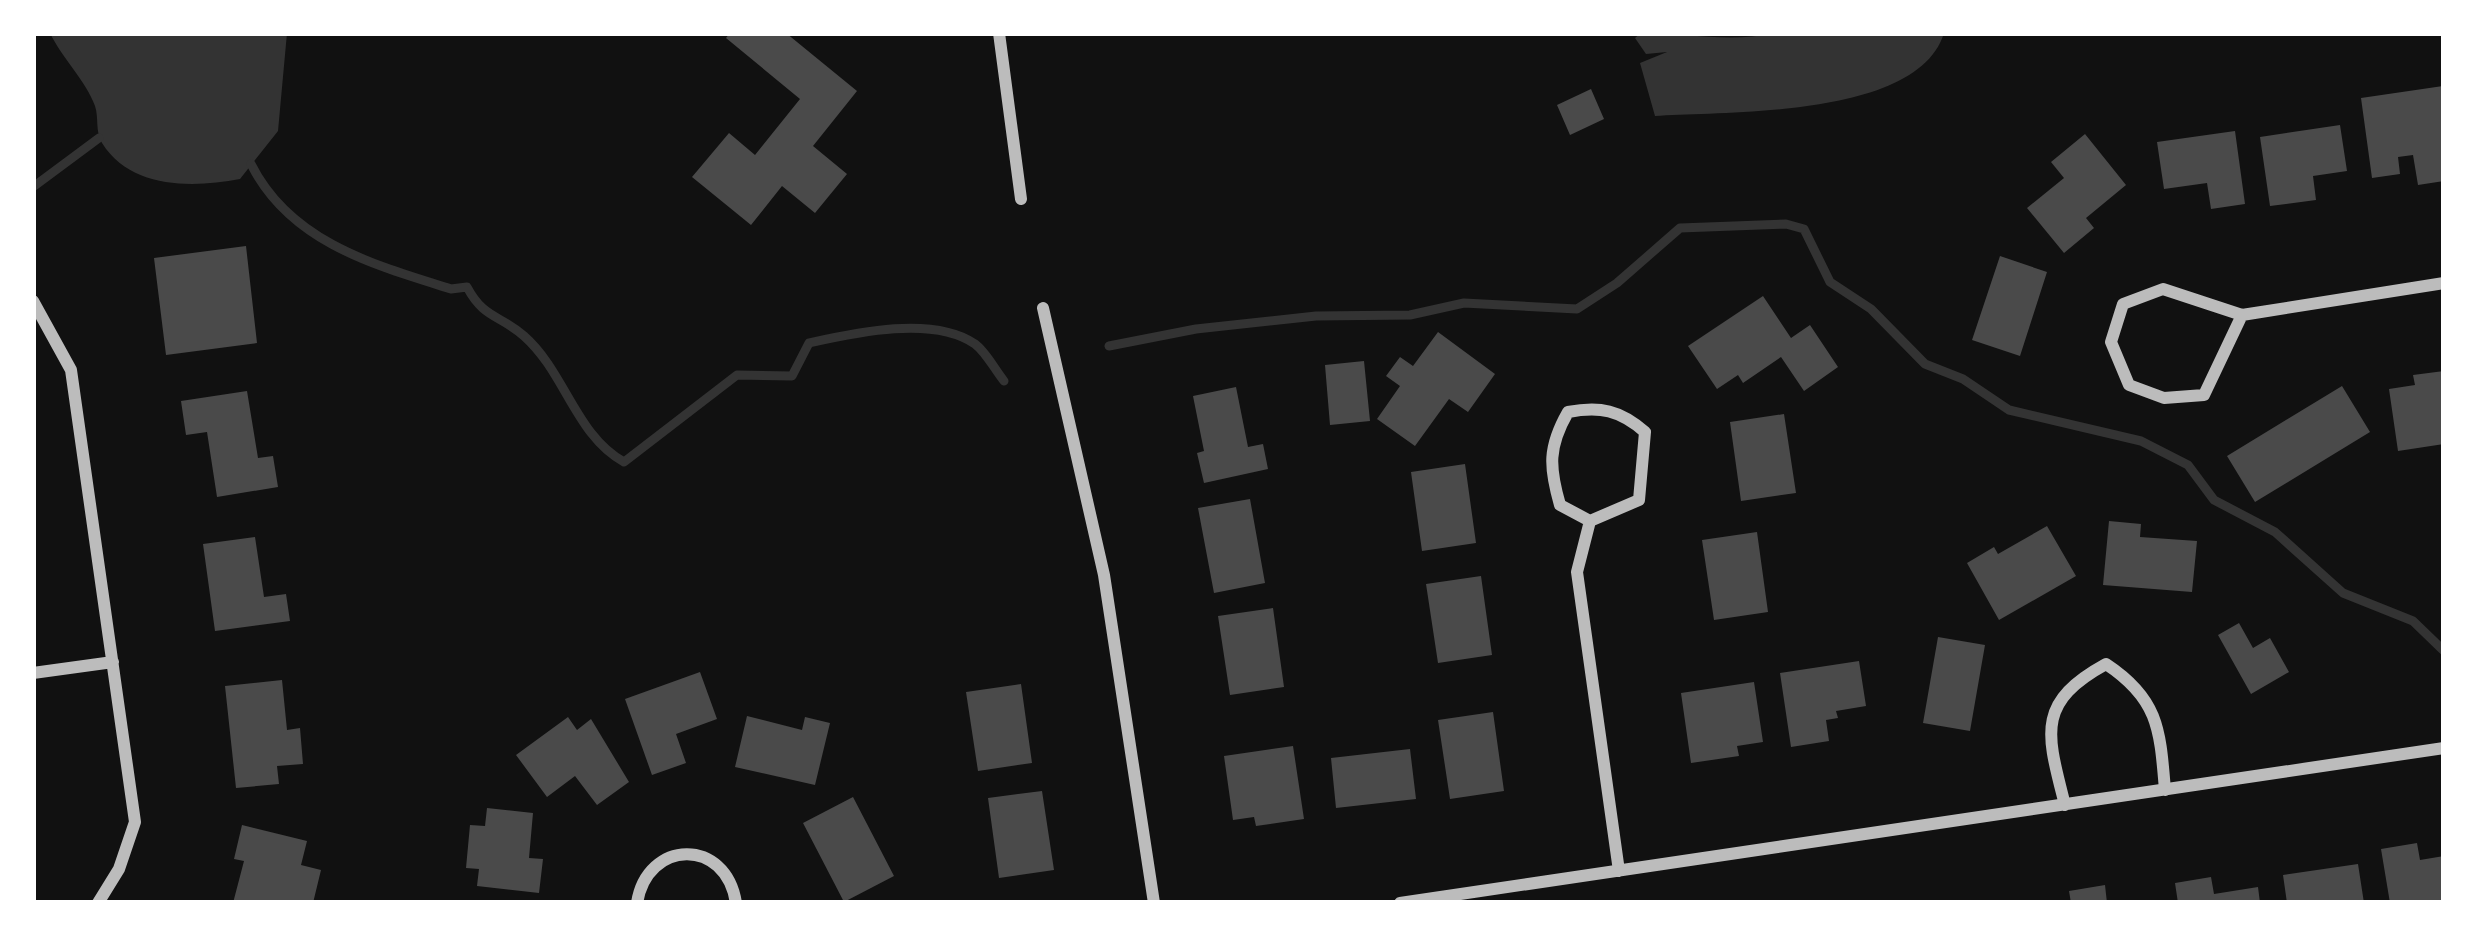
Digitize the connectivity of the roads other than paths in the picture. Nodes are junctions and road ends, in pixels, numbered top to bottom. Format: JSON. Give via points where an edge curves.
{"nodes":[{"id":1,"x":999,"y":33,"type":"edge"},
{"id":2,"x":1021,"y":199,"type":"dead end"},
{"id":3,"x":2444,"y":283,"type":"edge"},
{"id":4,"x":33,"y":301,"type":"edge"},
{"id":5,"x":1043,"y":308,"type":"dead end"},
{"id":6,"x":2242,"y":315,"type":"junction"},
{"id":7,"x":1590,"y":521,"type":"junction"},
{"id":8,"x":113,"y":662,"type":"junction"},
{"id":9,"x":33,"y":673,"type":"edge"},
{"id":10,"x":2444,"y":748,"type":"edge"},
{"id":11,"x":2165,"y":790,"type":"junction"},
{"id":12,"x":2065,"y":805,"type":"junction"},
{"id":13,"x":1619,"y":871,"type":"junction"},
{"id":14,"x":98,"y":903,"type":"edge"},
{"id":15,"x":637,"y":903,"type":"edge"},
{"id":16,"x":736,"y":903,"type":"edge"},
{"id":17,"x":1154,"y":903,"type":"edge"},
{"id":18,"x":1400,"y":903,"type":"edge"}],
"edges":[{"from":1,"to":2,"type":"street"},
{"from":3,"to":6,"type":"street"},
{"from":4,"to":8,"type":"street","via":[[71,370]]},
{"from":5,"to":17,"type":"street","via":[[1104,575]]},
{"from":6,"to":6,"type":"street","via":[[2163,289],[2123,304],[2111,342],[2129,385],[2164,398],[2204,395]]},
{"from":7,"to":7,"type":"street","via":[[1560,506],[1549,468],[1552,440],[1568,412],[1593,407],[1624,414],[1645,432],[1639,500]]},
{"from":7,"to":13,"type":"street","via":[[1577,572]]},
{"from":8,"to":9,"type":"street"},
{"from":8,"to":14,"type":"street","via":[[135,822]]},
{"from":10,"to":11,"type":"street"},
{"from":11,"to":12,"type":"street"},
{"from":11,"to":12,"type":"street","via":[[2157,722],[2138,686],[2106,664],[2067,686],[2051,720]]},
{"from":12,"to":13,"type":"street"},
{"from":13,"to":18,"type":"street"},
{"from":15,"to":16,"type":"street","via":[[642,879],[681,854],[721,866]]}]}
